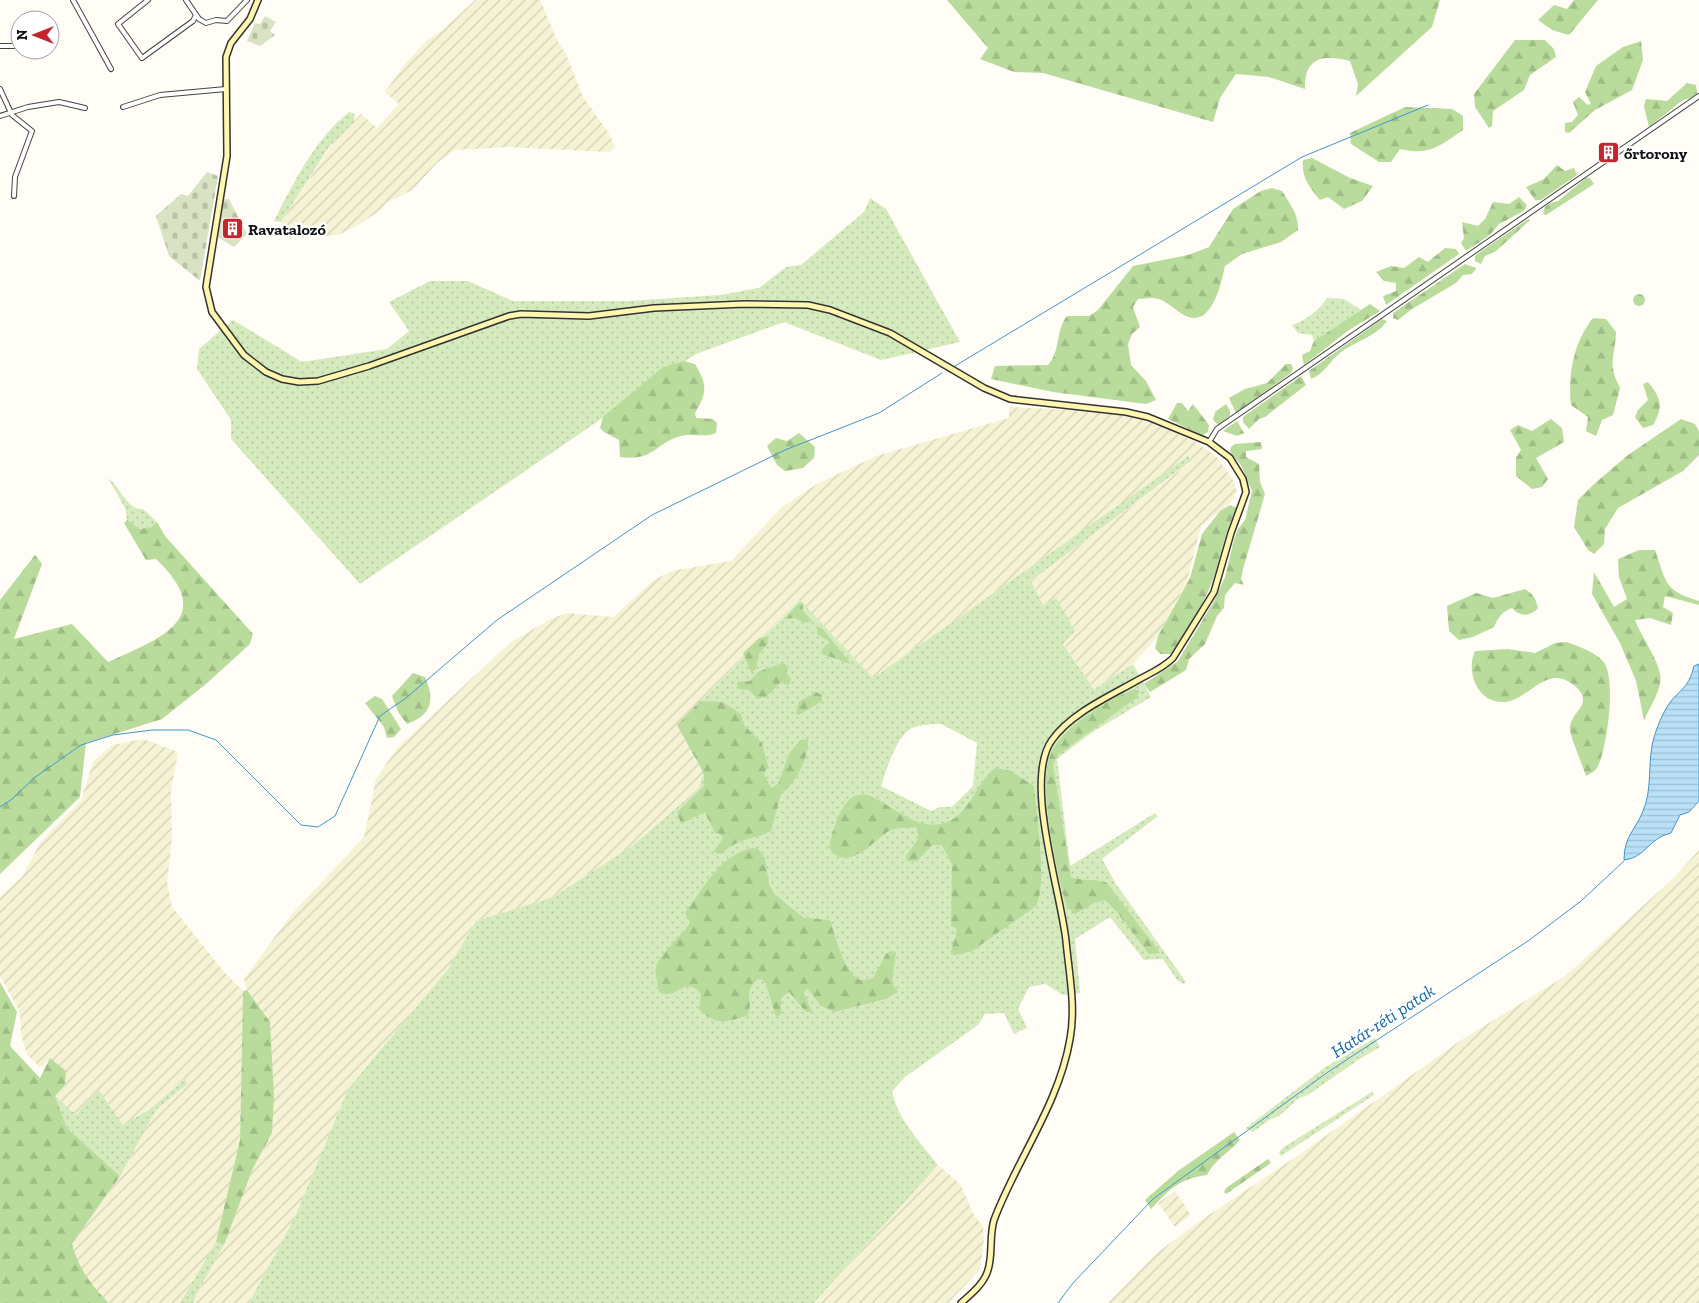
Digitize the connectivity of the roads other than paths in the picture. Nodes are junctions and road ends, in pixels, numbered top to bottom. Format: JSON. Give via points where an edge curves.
{"nodes":[{"id":1,"x":73,"y":0,"type":"edge"},
{"id":2,"x":148,"y":0,"type":"edge"},
{"id":3,"x":186,"y":0,"type":"edge"},
{"id":4,"x":247,"y":0,"type":"edge"},
{"id":5,"x":258,"y":0,"type":"edge"},
{"id":6,"x":196,"y":15,"type":"junction"},
{"id":7,"x":111,"y":69,"type":"dead end"},
{"id":8,"x":0,"y":89,"type":"edge"},
{"id":9,"x":226,"y":89,"type":"junction"},
{"id":10,"x":1699,"y":96,"type":"edge"},
{"id":11,"x":123,"y":107,"type":"dead end"},
{"id":12,"x":85,"y":108,"type":"dead end"},
{"id":13,"x":10,"y":112,"type":"junction"},
{"id":14,"x":0,"y":116,"type":"edge"},
{"id":15,"x":14,"y":196,"type":"dead end"},
{"id":16,"x":1210,"y":442,"type":"junction"},
{"id":17,"x":961,"y":1303,"type":"edge"}],
"edges":[{"from":1,"to":7,"type":"street"},
{"from":2,"to":6,"type":"street","via":[[118,24],[142,58],[193,21]]},
{"from":3,"to":6,"type":"street"},
{"from":4,"to":6,"type":"street","via":[[224,22],[204,23]]},
{"from":5,"to":9,"type":"main road","via":[[250,19],[228,50]]},
{"from":8,"to":13,"type":"street"},
{"from":9,"to":11,"type":"street","via":[[160,95]]},
{"from":9,"to":16,"type":"main road","via":[[227,156],[207,298],[212,312],[244,355],[266,372],[282,379],[318,381],[342,375],[521,314],[589,316],[698,306],[808,305],[890,333],[984,388],[1010,399],[1126,412],[1148,417]]},
{"from":10,"to":16,"type":"street","via":[[1217,430]]},
{"from":12,"to":13,"type":"street","via":[[59,102]]},
{"from":13,"to":14,"type":"street"},
{"from":13,"to":15,"type":"street","via":[[32,131],[15,177]]},
{"from":16,"to":17,"type":"main road","via":[[1225,453],[1239,470],[1246,492],[1214,592],[1173,658],[1073,720],[1052,740],[1044,754],[1041,790],[1050,859],[1064,923],[1072,1013],[1070,1039],[1045,1113],[994,1220],[990,1232],[988,1272]]}]}
